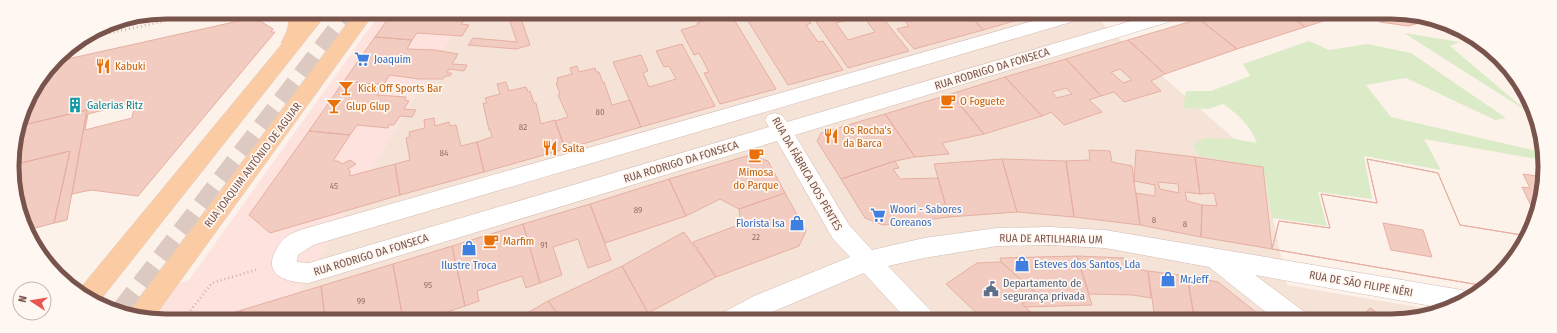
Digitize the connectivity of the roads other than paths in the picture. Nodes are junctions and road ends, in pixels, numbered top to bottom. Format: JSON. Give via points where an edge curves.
{"nodes":[{"id":1,"x":298,"y":19,"type":"edge"},
{"id":2,"x":313,"y":19,"type":"edge"},
{"id":3,"x":361,"y":19,"type":"edge"},
{"id":4,"x":1061,"y":19,"type":"edge"},
{"id":5,"x":1158,"y":19,"type":"edge"},
{"id":6,"x":284,"y":54,"type":"junction"},
{"id":7,"x":766,"y":104,"type":"junction"},
{"id":8,"x":782,"y":132,"type":"junction"},
{"id":9,"x":1215,"y":258,"type":"junction"},
{"id":10,"x":866,"y":261,"type":"junction"},
{"id":11,"x":1260,"y":266,"type":"joint"},
{"id":12,"x":91,"y":293,"type":"edge"},
{"id":13,"x":1454,"y":300,"type":"edge"},
{"id":14,"x":143,"y":312,"type":"edge"},
{"id":15,"x":744,"y":314,"type":"edge"},
{"id":16,"x":917,"y":314,"type":"edge"},
{"id":17,"x":1288,"y":314,"type":"edge"}],
"edges":[{"from":1,"to":6,"type":"main road","via":[[299,28]]},
{"from":2,"to":6,"type":"main road"},
{"from":3,"to":14,"type":"main road","name":"RUA JOAQUIM ANTÓNIO DE AGUIAR"},
{"from":4,"to":7,"type":"street"},
{"from":5,"to":8,"type":"street","name":"RUA RODRIGO DA FONSECA"},
{"from":6,"to":12,"type":"main road"},
{"from":7,"to":8,"type":"street","name":"RUA DA FÁBRICA DOS PENTES"},
{"from":7,"to":8,"type":"street","name":"RUA RODRIGO DA FONSECA","via":[[308,237],[288,250],[285,267],[289,271],[309,273]]},
{"from":8,"to":10,"type":"street","name":"RUA DA FÁBRICA DOS PENTES","via":[[841,232]]},
{"from":9,"to":10,"type":"street","name":"RUA DE ARTILHARIA UM","via":[[1105,239],[1043,236],[997,237],[924,248]]},
{"from":9,"to":11,"type":"street","name":"RUA DE ARTILHARIA UM"},
{"from":9,"to":17,"type":"street"},
{"from":10,"to":15,"type":"street","name":"RUA DE ARTILHARIA UM"},
{"from":10,"to":16,"type":"street","name":"RUA DA FÁBRICA DOS PENTES"},
{"from":11,"to":13,"type":"street","name":"RUA DE SÃO FILIPE NÉRI"}]}
